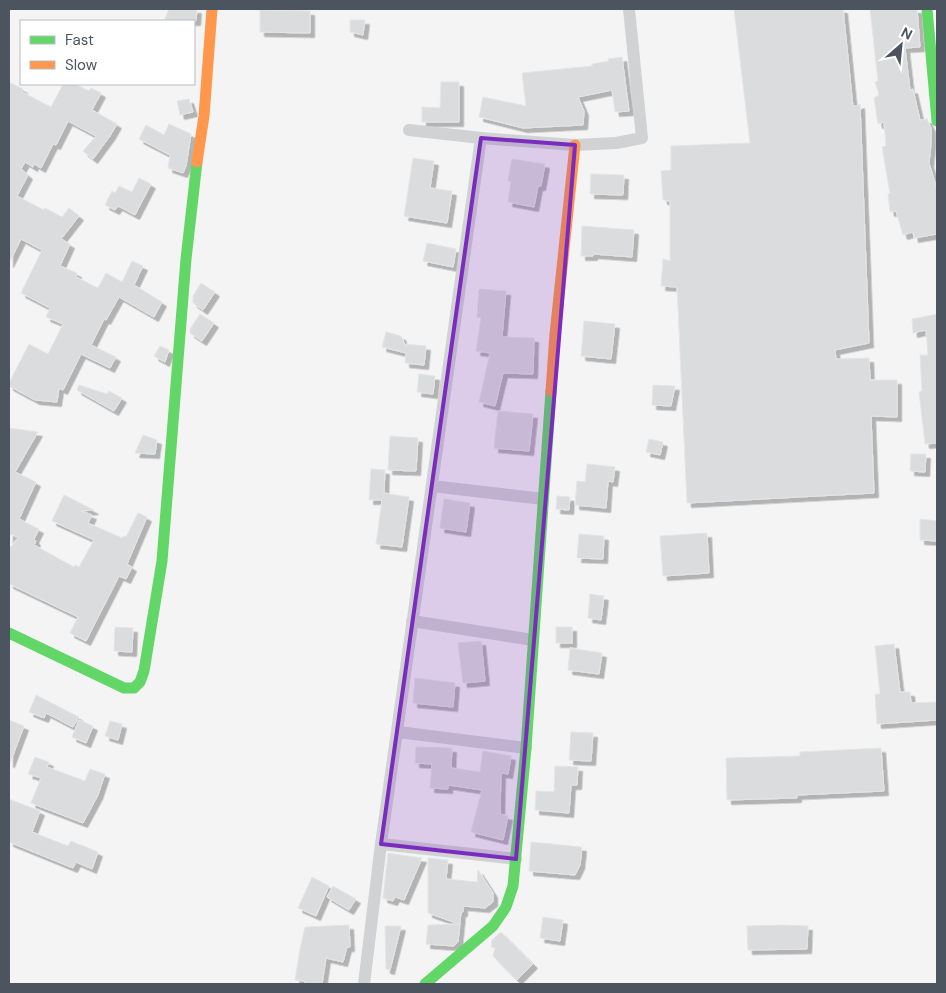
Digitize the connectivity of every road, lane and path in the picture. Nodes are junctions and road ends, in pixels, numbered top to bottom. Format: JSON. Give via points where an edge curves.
{"nodes":[{"id":1,"x":212,"y":9,"type":"edge"},
{"id":2,"x":629,"y":9,"type":"edge"},
{"id":3,"x":927,"y":9,"type":"edge"},
{"id":4,"x":937,"y":121,"type":"edge"},
{"id":5,"x":409,"y":130,"type":"dead end"},
{"id":6,"x":481,"y":138,"type":"junction"},
{"id":7,"x":575,"y":145,"type":"junction"},
{"id":8,"x":432,"y":486,"type":"junction"},
{"id":9,"x":543,"y":499,"type":"junction"},
{"id":10,"x":412,"y":621,"type":"junction"},
{"id":11,"x":9,"y":633,"type":"edge"},
{"id":12,"x":533,"y":640,"type":"junction"},
{"id":13,"x":398,"y":732,"type":"junction"},
{"id":14,"x":526,"y":748,"type":"junction"},
{"id":15,"x":381,"y":844,"type":"junction"},
{"id":16,"x":516,"y":859,"type":"junction"},
{"id":17,"x":364,"y":984,"type":"edge"},
{"id":18,"x":425,"y":984,"type":"edge"}],
"edges":[{"from":1,"to":11,"type":"street","via":[[204,116],[186,259],[162,561],[144,671],[134,688],[124,688]]},
{"from":2,"to":7,"type":"street","via":[[642,138]]},
{"from":3,"to":4,"type":"street"},
{"from":5,"to":6,"type":"street"},
{"from":6,"to":7,"type":"street"},
{"from":6,"to":8,"type":"street"},
{"from":7,"to":9,"type":"street","via":[[555,334]]},
{"from":8,"to":9,"type":"street"},
{"from":8,"to":10,"type":"street"},
{"from":9,"to":12,"type":"street"},
{"from":10,"to":12,"type":"street"},
{"from":10,"to":13,"type":"street"},
{"from":12,"to":14,"type":"street"},
{"from":13,"to":14,"type":"street"},
{"from":13,"to":15,"type":"street"},
{"from":14,"to":16,"type":"street"},
{"from":15,"to":16,"type":"street"},
{"from":15,"to":17,"type":"street"},
{"from":16,"to":18,"type":"street","via":[[513,886],[506,907],[494,926]]}]}
